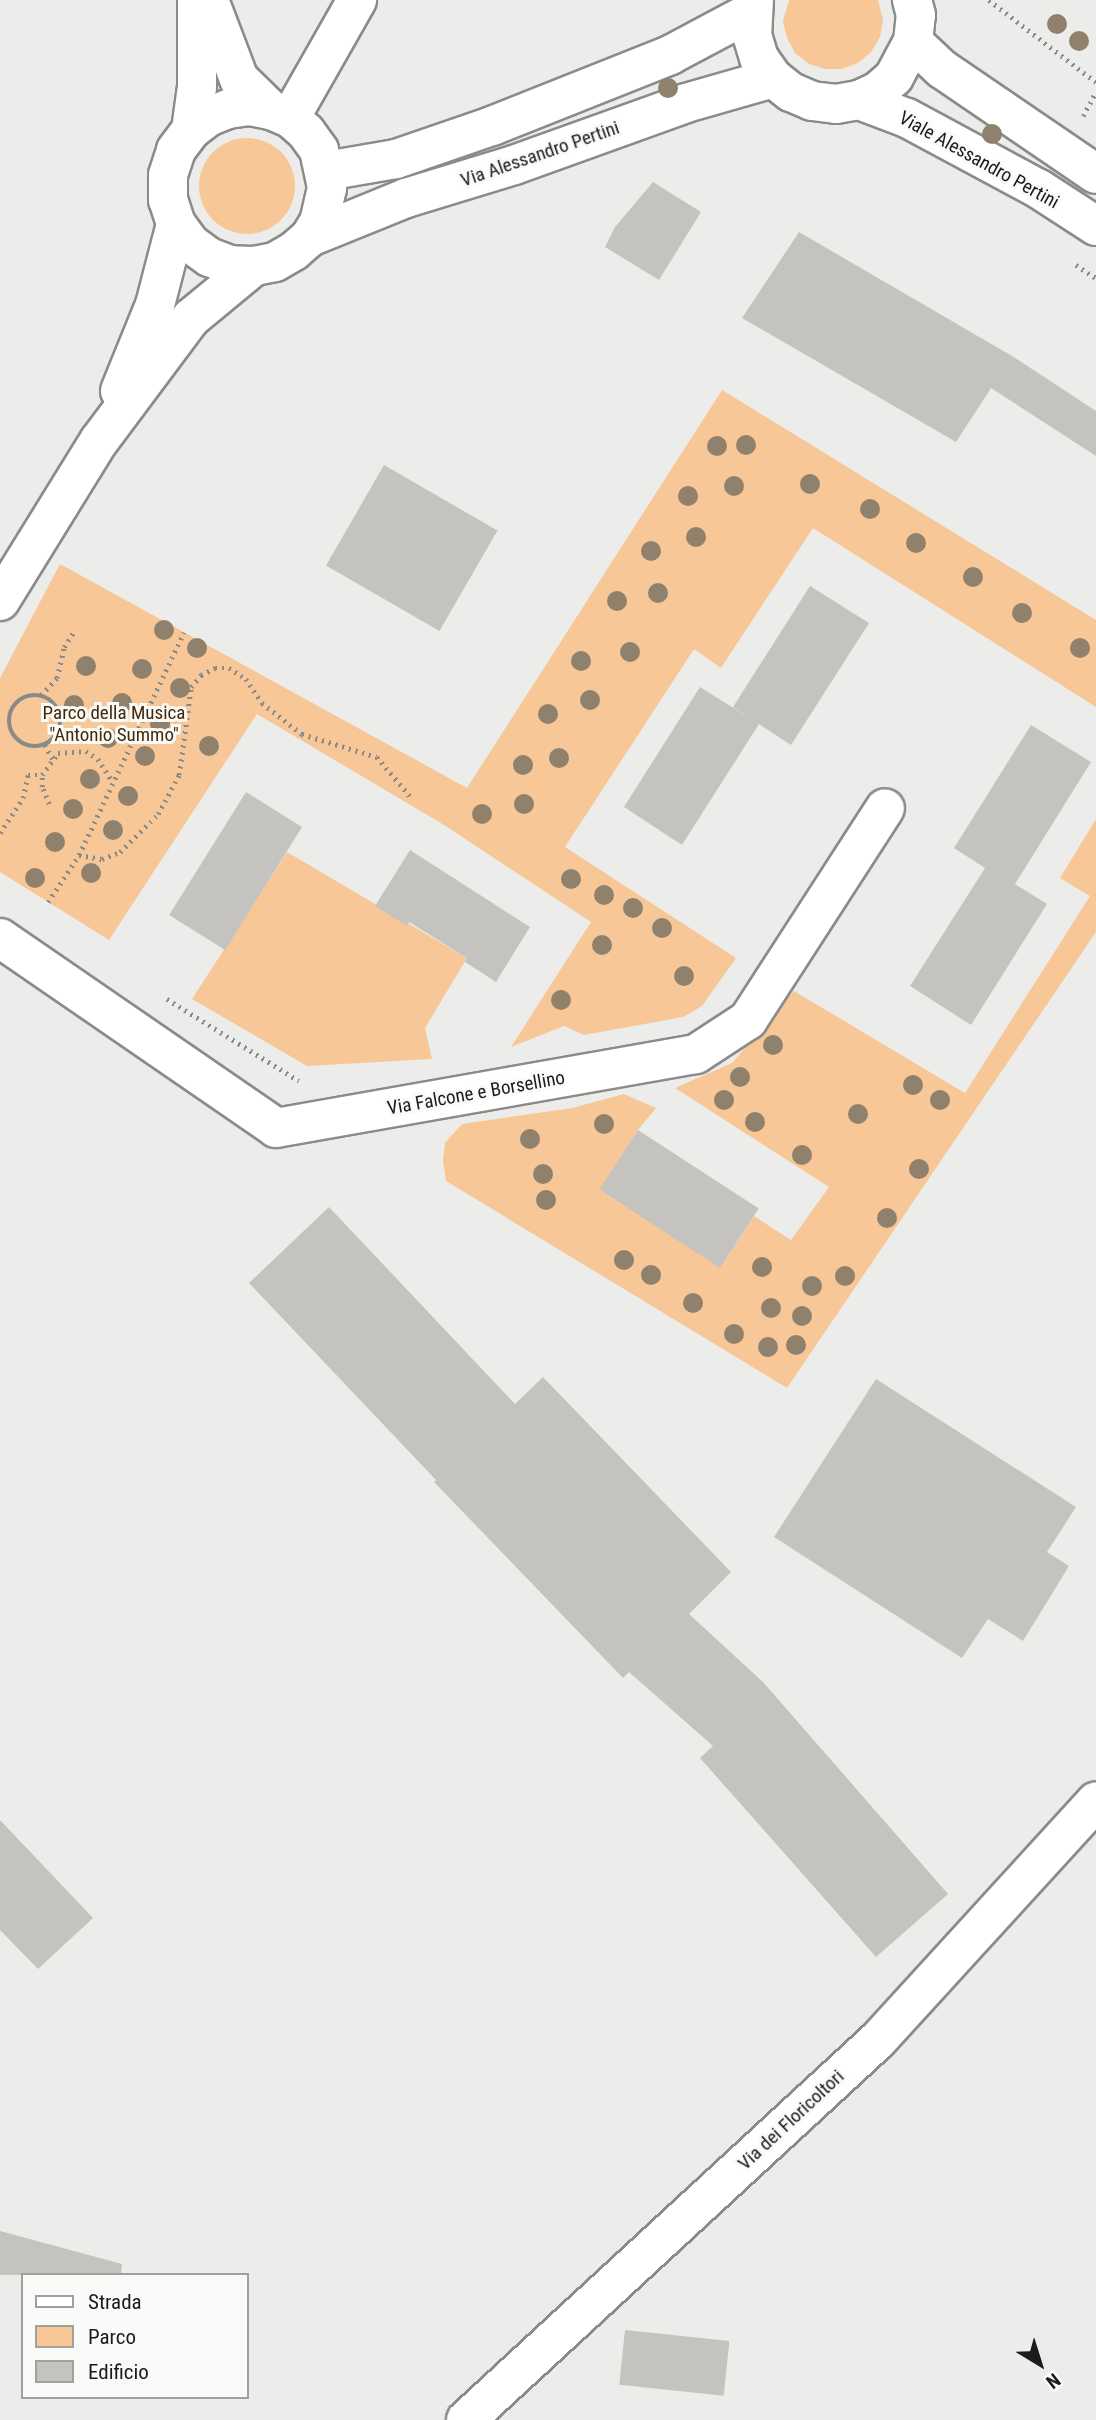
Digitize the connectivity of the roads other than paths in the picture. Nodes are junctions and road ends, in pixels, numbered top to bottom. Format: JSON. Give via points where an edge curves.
{"nodes":[{"id":1,"x":197,"y":0,"type":"edge"},
{"id":2,"x":209,"y":0,"type":"edge"},
{"id":3,"x":357,"y":0,"type":"edge"},
{"id":4,"x":912,"y":0,"type":"edge"},
{"id":5,"x":753,"y":6,"type":"edge"},
{"id":6,"x":913,"y":42,"type":"junction"},
{"id":7,"x":773,"y":78,"type":"junction"},
{"id":8,"x":859,"y":100,"type":"junction"},
{"id":9,"x":280,"y":114,"type":"junction"},
{"id":10,"x":191,"y":130,"type":"junction"},
{"id":11,"x":326,"y":171,"type":"junction"},
{"id":12,"x":1096,"y":174,"type":"edge"},
{"id":13,"x":176,"y":224,"type":"junction"},
{"id":14,"x":1096,"y":226,"type":"edge"},
{"id":15,"x":310,"y":237,"type":"junction"},
{"id":16,"x":254,"y":266,"type":"junction"},
{"id":17,"x":99,"y":441,"type":"junction"},
{"id":18,"x":0,"y":601,"type":"edge"},
{"id":19,"x":885,"y":808,"type":"dead end"},
{"id":20,"x":0,"y":938,"type":"edge"},
{"id":21,"x":1096,"y":1801,"type":"edge"},
{"id":22,"x":488,"y":2412,"type":"edge"}],
"edges":[{"from":1,"to":10,"type":"main road","via":[[197,87]]},
{"from":2,"to":9,"type":"main road","via":[[239,79]]},
{"from":3,"to":9,"type":"main road"},
{"from":4,"to":6,"type":"main road","via":[[916,15]]},
{"from":5,"to":7,"type":"main road","via":[[752,35],[759,58]]},
{"from":5,"to":11,"type":"main road","via":[[670,55],[492,126],[396,159]]},
{"from":6,"to":8,"type":"main road","via":[[894,78]]},
{"from":6,"to":12,"type":"main road","via":[[942,69]]},
{"from":7,"to":8,"type":"main road","via":[[812,101],[836,104]]},
{"from":7,"to":15,"type":"main road","name":"Via Alessandro Pertini","via":[[406,198]]},
{"from":8,"to":14,"type":"main road","name":"Viale Alessandro Pertini","via":[[908,118],[1039,189]]},
{"from":9,"to":10,"type":"main road","via":[[250,106],[228,108]]},
{"from":9,"to":11,"type":"main road","via":[[306,132]]},
{"from":10,"to":13,"type":"main road","via":[[176,150],[168,175],[168,200]]},
{"from":11,"to":15,"type":"main road","via":[[325,205]]},
{"from":13,"to":16,"type":"main road","via":[[190,243],[209,257],[230,265]]},
{"from":13,"to":17,"type":"main road","via":[[155,305]]},
{"from":15,"to":16,"type":"main road","via":[[275,262]]},
{"from":16,"to":17,"type":"main road","via":[[191,318]]},
{"from":17,"to":18,"type":"main road"},
{"from":19,"to":20,"type":"main road","name":"Via Falcone e Borsellino","via":[[748,1020],[696,1054],[276,1128]]},
{"from":21,"to":22,"type":"main road","name":"Via dei Floricoltori","via":[[878,2040]]}]}
